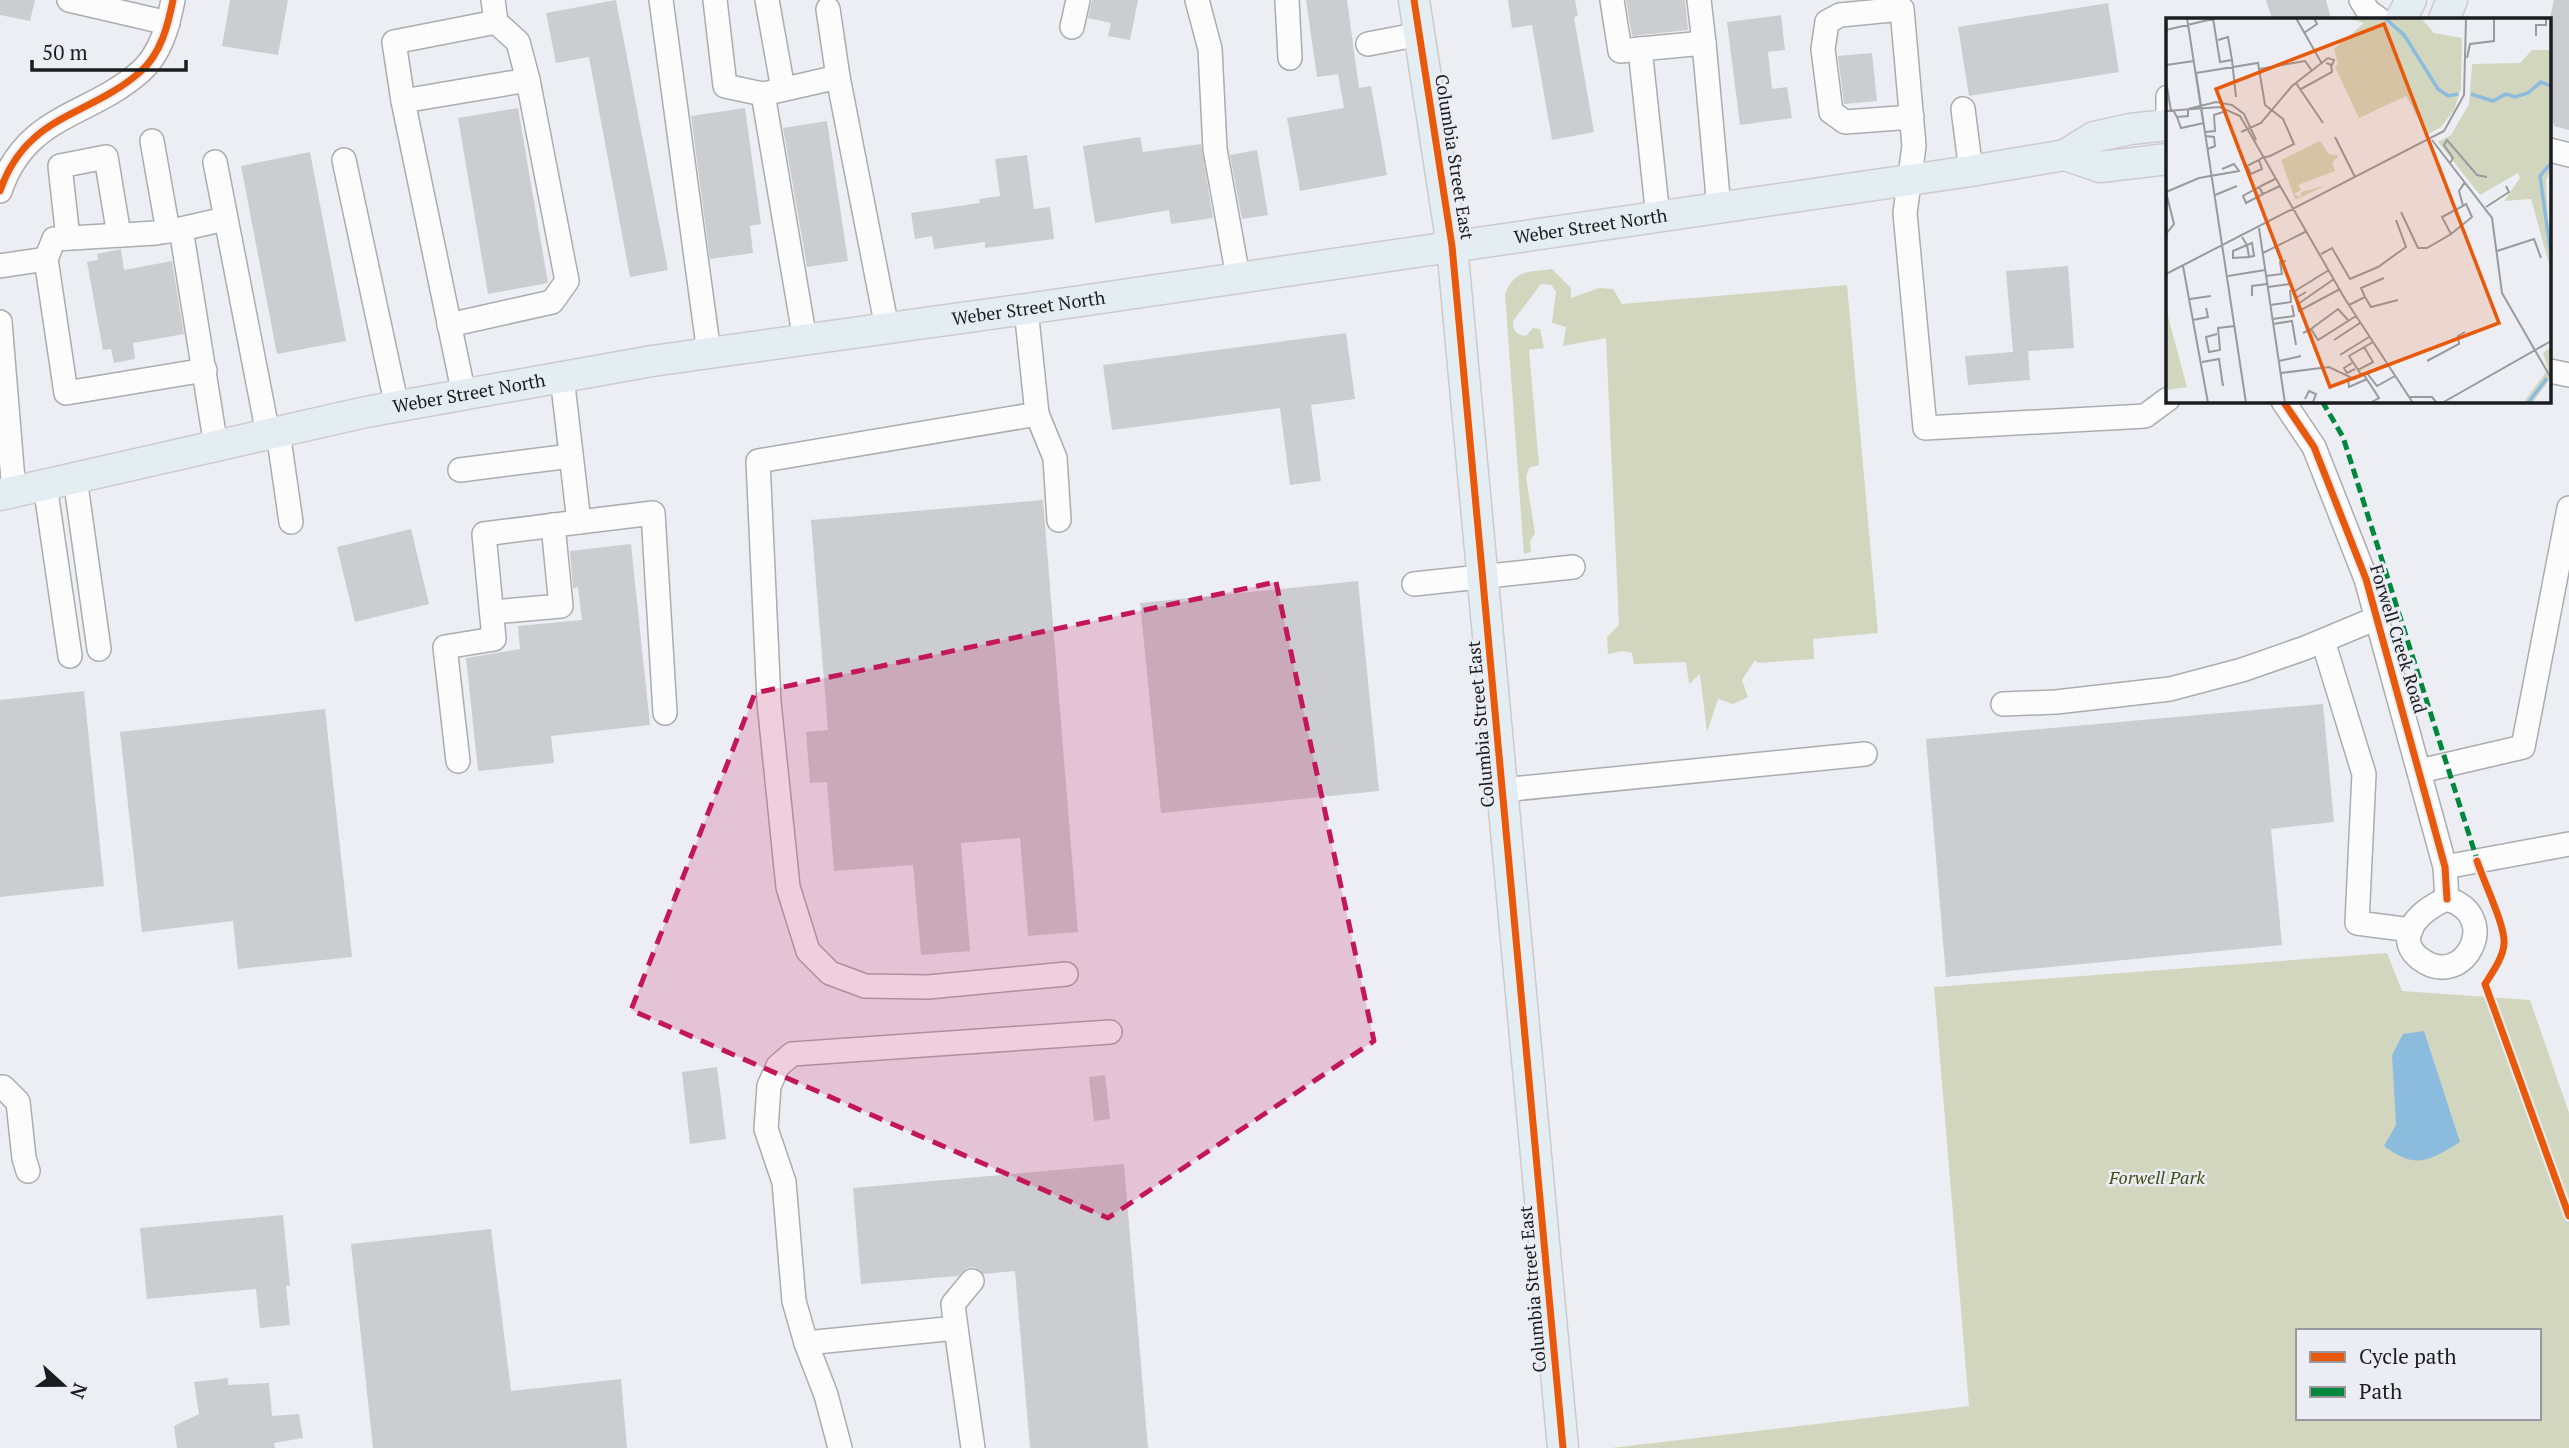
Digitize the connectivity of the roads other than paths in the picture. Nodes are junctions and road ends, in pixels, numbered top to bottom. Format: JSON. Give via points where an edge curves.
{"nodes":[{"id":1,"x":69,"y":0,"type":"edge"},
{"id":2,"x":173,"y":0,"type":"edge"},
{"id":3,"x":661,"y":0,"type":"edge"},
{"id":4,"x":715,"y":0,"type":"edge"},
{"id":5,"x":767,"y":0,"type":"edge"},
{"id":6,"x":1078,"y":0,"type":"edge"},
{"id":7,"x":1197,"y":0,"type":"edge"},
{"id":8,"x":1287,"y":0,"type":"edge"},
{"id":9,"x":1414,"y":0,"type":"edge"},
{"id":10,"x":1612,"y":0,"type":"edge"},
{"id":11,"x":1699,"y":0,"type":"edge"},
{"id":12,"x":2411,"y":0,"type":"edge"},
{"id":13,"x":2452,"y":0,"type":"edge"},
{"id":14,"x":828,"y":9,"type":"dead end"},
{"id":15,"x":494,"y":11,"type":"edge"},
{"id":16,"x":2402,"y":18,"type":"edge"},
{"id":17,"x":2444,"y":18,"type":"edge"},
{"id":18,"x":168,"y":23,"type":"junction"},
{"id":19,"x":1072,"y":27,"type":"dead end"},
{"id":20,"x":1420,"y":34,"type":"junction"},
{"id":21,"x":1704,"y":43,"type":"junction"},
{"id":22,"x":1368,"y":44,"type":"dead end"},
{"id":23,"x":1640,"y":49,"type":"junction"},
{"id":24,"x":1290,"y":58,"type":"dead end"},
{"id":25,"x":838,"y":77,"type":"junction"},
{"id":26,"x":528,"y":79,"type":"junction"},
{"id":27,"x":773,"y":92,"type":"junction"},
{"id":28,"x":403,"y":101,"type":"junction"},
{"id":29,"x":1963,"y":110,"type":"dead end"},
{"id":30,"x":1912,"y":117,"type":"junction"},
{"id":31,"x":2166,"y":125,"type":"edge"},
{"id":32,"x":152,"y":141,"type":"dead end"},
{"id":33,"x":2552,"y":151,"type":"edge"},
{"id":34,"x":8,"y":155,"type":"edge"},
{"id":35,"x":2065,"y":155,"type":"junction"},
{"id":36,"x":2569,"y":155,"type":"edge"},
{"id":37,"x":2166,"y":159,"type":"edge"},
{"id":38,"x":344,"y":160,"type":"dead end"},
{"id":39,"x":215,"y":162,"type":"dead end"},
{"id":40,"x":1971,"y":172,"type":"junction"},
{"id":41,"x":1910,"y":181,"type":"junction"},
{"id":42,"x":0,"y":191,"type":"edge"},
{"id":43,"x":1719,"y":208,"type":"junction"},
{"id":44,"x":1658,"y":217,"type":"junction"},
{"id":45,"x":225,"y":219,"type":"junction"},
{"id":46,"x":174,"y":230,"type":"junction"},
{"id":47,"x":119,"y":235,"type":"junction"},
{"id":48,"x":68,"y":238,"type":"junction"},
{"id":49,"x":1452,"y":246,"type":"junction"},
{"id":50,"x":46,"y":259,"type":"junction"},
{"id":51,"x":0,"y":265,"type":"edge"},
{"id":52,"x":1238,"y":277,"type":"junction"},
{"id":53,"x":1026,"y":309,"type":"junction"},
{"id":54,"x":0,"y":322,"type":"edge"},
{"id":55,"x":449,"y":325,"type":"junction"},
{"id":56,"x":887,"y":328,"type":"junction"},
{"id":57,"x":805,"y":340,"type":"junction"},
{"id":58,"x":709,"y":353,"type":"junction"},
{"id":59,"x":205,"y":370,"type":"junction"},
{"id":60,"x":562,"y":377,"type":"junction"},
{"id":61,"x":464,"y":395,"type":"junction"},
{"id":62,"x":2166,"y":400,"type":"edge"},
{"id":63,"x":2284,"y":402,"type":"edge"},
{"id":64,"x":397,"y":407,"type":"junction"},
{"id":65,"x":1037,"y":414,"type":"junction"},
{"id":66,"x":273,"y":433,"type":"junction"},
{"id":67,"x":216,"y":446,"type":"junction"},
{"id":68,"x":571,"y":456,"type":"junction"},
{"id":69,"x":460,"y":470,"type":"dead end"},
{"id":70,"x":75,"y":478,"type":"junction"},
{"id":71,"x":45,"y":485,"type":"junction"},
{"id":72,"x":7,"y":493,"type":"edge"},
{"id":73,"x":2569,"y":508,"type":"edge"},
{"id":74,"x":1059,"y":520,"type":"dead end"},
{"id":75,"x":291,"y":522,"type":"dead end"},
{"id":76,"x":579,"y":522,"type":"junction"},
{"id":77,"x":553,"y":525,"type":"junction"},
{"id":78,"x":1573,"y":567,"type":"dead end"},
{"id":79,"x":1483,"y":577,"type":"junction"},
{"id":80,"x":1414,"y":584,"type":"dead end"},
{"id":81,"x":492,"y":612,"type":"junction"},
{"id":82,"x":2377,"y":618,"type":"junction"},
{"id":83,"x":2323,"y":641,"type":"junction"},
{"id":84,"x":99,"y":649,"type":"dead end"},
{"id":85,"x":70,"y":656,"type":"dead end"},
{"id":86,"x":2003,"y":704,"type":"dead end"},
{"id":87,"x":665,"y":713,"type":"dead end"},
{"id":88,"x":1865,"y":754,"type":"dead end"},
{"id":89,"x":458,"y":761,"type":"dead end"},
{"id":90,"x":2420,"y":771,"type":"junction"},
{"id":91,"x":1502,"y":790,"type":"junction"},
{"id":92,"x":2569,"y":844,"type":"edge"},
{"id":93,"x":2445,"y":867,"type":"junction"},
{"id":94,"x":2447,"y":899,"type":"junction"},
{"id":95,"x":2411,"y":930,"type":"junction"},
{"id":96,"x":1066,"y":975,"type":"dead end"},
{"id":97,"x":1110,"y":1032,"type":"dead end"},
{"id":98,"x":0,"y":1087,"type":"edge"},
{"id":99,"x":28,"y":1171,"type":"dead end"},
{"id":100,"x":972,"y":1281,"type":"dead end"},
{"id":101,"x":956,"y":1328,"type":"junction"},
{"id":102,"x":806,"y":1343,"type":"junction"},
{"id":103,"x":839,"y":1448,"type":"edge"},
{"id":104,"x":973,"y":1448,"type":"edge"},
{"id":105,"x":1563,"y":1448,"type":"edge"}],
"edges":[{"from":1,"to":18,"type":"street"},
{"from":2,"to":18,"type":"street"},
{"from":3,"to":58,"type":"street"},
{"from":4,"to":27,"type":"street","via":[[725,86]]},
{"from":5,"to":27,"type":"street"},
{"from":6,"to":19,"type":"street"},
{"from":7,"to":52,"type":"street","via":[[1210,49],[1215,149]]},
{"from":8,"to":24,"type":"street"},
{"from":9,"to":20,"type":"main road","name":"Columbia Street East"},
{"from":10,"to":23,"type":"street","via":[[1620,51]]},
{"from":11,"to":21,"type":"street"},
{"from":12,"to":16,"type":"main road"},
{"from":13,"to":17,"type":"main road"},
{"from":14,"to":25,"type":"street"},
{"from":15,"to":26,"type":"street","via":[[518,42]]},
{"from":15,"to":28,"type":"street","via":[[394,42]]},
{"from":18,"to":34,"type":"street","via":[[157,52],[142,71],[52,123]]},
{"from":20,"to":22,"type":"street"},
{"from":20,"to":49,"type":"main road","name":"Columbia Street East"},
{"from":21,"to":23,"type":"street"},
{"from":21,"to":43,"type":"street"},
{"from":23,"to":44,"type":"street"},
{"from":25,"to":27,"type":"street"},
{"from":25,"to":56,"type":"street"},
{"from":26,"to":28,"type":"street"},
{"from":26,"to":55,"type":"street","via":[[567,281],[552,302]]},
{"from":27,"to":57,"type":"street"},
{"from":28,"to":55,"type":"street"},
{"from":29,"to":40,"type":"street"},
{"from":30,"to":30,"type":"street","via":[[1902,9],[1833,17],[1827,22],[1823,49],[1831,112],[1845,122]]},
{"from":30,"to":41,"type":"street"},
{"from":31,"to":35,"type":"main road","name":"Weber Street North","via":[[2094,137]]},
{"from":32,"to":46,"type":"street"},
{"from":33,"to":36,"type":"street"},
{"from":34,"to":42,"type":"street"},
{"from":35,"to":37,"type":"main road","name":"Weber Street North","via":[[2099,167]]},
{"from":35,"to":40,"type":"main road","name":"Weber Street North"},
{"from":38,"to":64,"type":"street"},
{"from":39,"to":45,"type":"street"},
{"from":40,"to":41,"type":"main road","name":"Weber Street North"},
{"from":41,"to":43,"type":"main road","name":"Weber Street North"},
{"from":41,"to":62,"type":"street","via":[[1905,214],[1925,428],[2145,416]]},
{"from":43,"to":44,"type":"main road","name":"Weber Street North"},
{"from":44,"to":49,"type":"main road","name":"Weber Street North"},
{"from":45,"to":46,"type":"street"},
{"from":45,"to":66,"type":"street"},
{"from":46,"to":47,"type":"street"},
{"from":46,"to":59,"type":"street"},
{"from":47,"to":48,"type":"street"},
{"from":47,"to":48,"type":"street","via":[[106,157],[60,166]]},
{"from":48,"to":50,"type":"street","via":[[54,239]]},
{"from":49,"to":52,"type":"main road","name":"Weber Street North"},
{"from":49,"to":79,"type":"main road","name":"Columbia Street East"},
{"from":50,"to":51,"type":"street"},
{"from":50,"to":59,"type":"street","via":[[66,393]]},
{"from":52,"to":53,"type":"main road","name":"Weber Street North"},
{"from":53,"to":56,"type":"main road","name":"Weber Street North"},
{"from":53,"to":65,"type":"street"},
{"from":54,"to":72,"type":"street"},
{"from":55,"to":61,"type":"street"},
{"from":56,"to":57,"type":"main road","name":"Weber Street North"},
{"from":57,"to":58,"type":"main road","name":"Weber Street North"},
{"from":58,"to":60,"type":"main road","name":"Weber Street North"},
{"from":59,"to":67,"type":"street"},
{"from":60,"to":61,"type":"main road","name":"Weber Street North"},
{"from":60,"to":68,"type":"street"},
{"from":61,"to":64,"type":"main road","name":"Weber Street North"},
{"from":63,"to":82,"type":"street","name":"Forwell Creek Road","via":[[2314,447]]},
{"from":64,"to":66,"type":"main road","name":"Weber Street North"},
{"from":65,"to":74,"type":"street","via":[[1055,458]]},
{"from":65,"to":96,"type":"street","via":[[758,461],[769,702],[788,887],[808,951],[830,973],[865,986],[928,987]]},
{"from":66,"to":67,"type":"main road","name":"Weber Street North"},
{"from":66,"to":75,"type":"street"},
{"from":67,"to":70,"type":"main road","name":"Weber Street North"},
{"from":68,"to":69,"type":"street"},
{"from":68,"to":76,"type":"street"},
{"from":70,"to":71,"type":"main road","name":"Weber Street North"},
{"from":70,"to":84,"type":"street"},
{"from":71,"to":72,"type":"main road","name":"Weber Street North"},
{"from":71,"to":85,"type":"street"},
{"from":73,"to":90,"type":"street","via":[[2523,747]]},
{"from":76,"to":77,"type":"street"},
{"from":76,"to":87,"type":"street","via":[[653,513]]},
{"from":77,"to":81,"type":"street","via":[[484,534]]},
{"from":77,"to":81,"type":"street","via":[[561,606]]},
{"from":78,"to":79,"type":"street"},
{"from":79,"to":80,"type":"street"},
{"from":79,"to":91,"type":"main road","name":"Columbia Street East"},
{"from":81,"to":89,"type":"street","via":[[495,639],[445,647]]},
{"from":82,"to":83,"type":"street"},
{"from":82,"to":90,"type":"street","name":"Forwell Creek Road"},
{"from":83,"to":86,"type":"street","via":[[2170,689]]},
{"from":83,"to":95,"type":"street","via":[[2364,774],[2357,923]]},
{"from":88,"to":91,"type":"street"},
{"from":90,"to":93,"type":"street","name":"Forwell Creek Road"},
{"from":91,"to":105,"type":"main road","name":"Columbia Street East"},
{"from":92,"to":93,"type":"street"},
{"from":93,"to":94,"type":"street","name":"Forwell Creek Road"},
{"from":94,"to":95,"type":"street","via":[[2424,909]]},
{"from":94,"to":95,"type":"street","via":[[2467,911],[2475,929],[2476,940],[2459,962],[2445,967],[2418,957],[2411,948]]},
{"from":97,"to":102,"type":"street","via":[[792,1054],[778,1066],[769,1086],[766,1129],[784,1182],[794,1301]]},
{"from":98,"to":99,"type":"street","via":[[18,1102]]},
{"from":100,"to":101,"type":"street","via":[[953,1304]]},
{"from":101,"to":102,"type":"street"},
{"from":101,"to":104,"type":"street"},
{"from":102,"to":103,"type":"street"}]}
